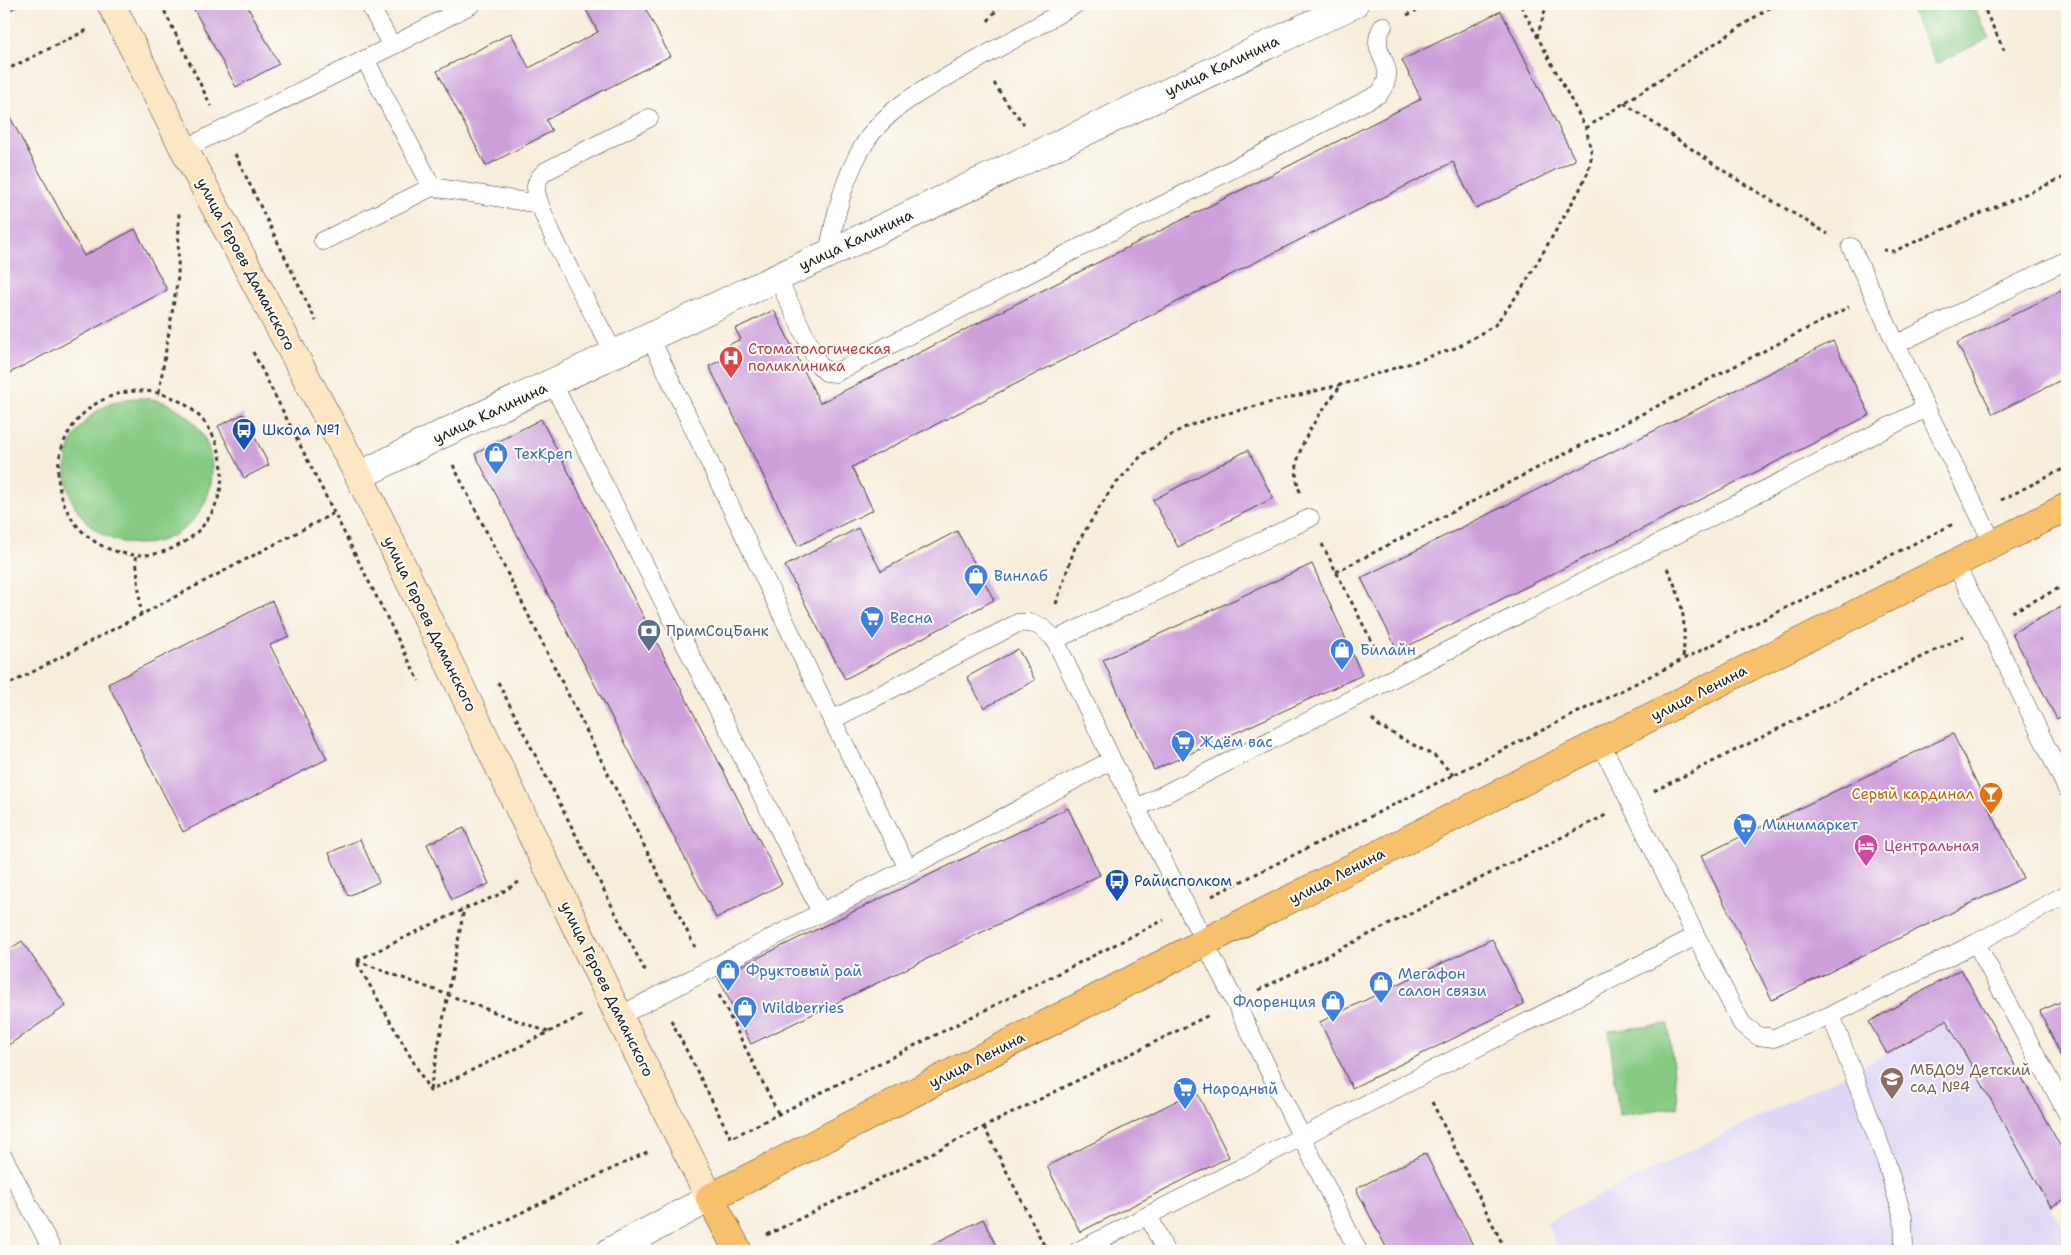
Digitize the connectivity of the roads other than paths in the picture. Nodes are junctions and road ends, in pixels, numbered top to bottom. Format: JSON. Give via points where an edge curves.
{"nodes":[{"id":1,"x":111,"y":4,"type":"edge"},
{"id":2,"x":369,"y":4,"type":"edge"},
{"id":3,"x":472,"y":4,"type":"edge"},
{"id":4,"x":1076,"y":4,"type":"edge"},
{"id":5,"x":1354,"y":4,"type":"edge"},
{"id":6,"x":1383,"y":26,"type":"dead end"},
{"id":7,"x":392,"y":46,"type":"junction"},
{"id":8,"x":366,"y":61,"type":"junction"},
{"id":9,"x":649,"y":118,"type":"dead end"},
{"id":10,"x":184,"y":149,"type":"junction"},
{"id":11,"x":432,"y":187,"type":"junction"},
{"id":12,"x":540,"y":204,"type":"junction"},
{"id":13,"x":323,"y":241,"type":"dead end"},
{"id":14,"x":1851,"y":248,"type":"road end"},
{"id":15,"x":828,"y":254,"type":"junction"},
{"id":16,"x":2067,"y":260,"type":"edge"},
{"id":17,"x":777,"y":277,"type":"junction"},
{"id":18,"x":650,"y":337,"type":"junction"},
{"id":19,"x":1897,"y":344,"type":"junction"},
{"id":20,"x":614,"y":353,"type":"junction"},
{"id":21,"x":553,"y":384,"type":"junction"},
{"id":22,"x":1926,"y":408,"type":"junction"},
{"id":23,"x":359,"y":476,"type":"junction"},
{"id":24,"x":2067,"y":507,"type":"edge"},
{"id":25,"x":1310,"y":518,"type":"road end"},
{"id":26,"x":1994,"y":544,"type":"junction"},
{"id":27,"x":1955,"y":564,"type":"junction"},
{"id":28,"x":1051,"y":636,"type":"junction"},
{"id":29,"x":832,"y":720,"type":"junction"},
{"id":30,"x":1601,"y":743,"type":"junction"},
{"id":31,"x":1112,"y":760,"type":"junction"},
{"id":32,"x":2061,"y":760,"type":"edge"},
{"id":33,"x":2067,"y":789,"type":"edge"},
{"id":34,"x":1137,"y":808,"type":"junction"},
{"id":35,"x":908,"y":868,"type":"junction"},
{"id":36,"x":2067,"y":894,"type":"edge"},
{"id":37,"x":821,"y":912,"type":"junction"},
{"id":38,"x":1696,"y":936,"type":"junction"},
{"id":39,"x":1205,"y":942,"type":"junction"},
{"id":40,"x":1976,"y":943,"type":"junction"},
{"id":41,"x":1831,"y":1015,"type":"junction"},
{"id":42,"x":620,"y":1016,"type":"junction"},
{"id":43,"x":2067,"y":1113,"type":"edge"},
{"id":44,"x":1302,"y":1137,"type":"junction"},
{"id":45,"x":4,"y":1158,"type":"edge"},
{"id":46,"x":710,"y":1198,"type":"junction"},
{"id":47,"x":1149,"y":1216,"type":"junction"},
{"id":48,"x":53,"y":1251,"type":"edge"},
{"id":49,"x":611,"y":1251,"type":"edge"},
{"id":50,"x":738,"y":1251,"type":"edge"},
{"id":51,"x":1078,"y":1251,"type":"edge"},
{"id":52,"x":1165,"y":1251,"type":"edge"},
{"id":53,"x":1358,"y":1251,"type":"edge"},
{"id":54,"x":1902,"y":1251,"type":"edge"}],
"edges":[{"from":1,"to":10,"type":"main road","name":"улица Героев Даманского"},
{"from":2,"to":7,"type":"lane"},
{"from":3,"to":7,"type":"lane"},
{"from":4,"to":15,"type":"lane","via":[[910,99],[884,118],[865,142],[850,170]]},
{"from":5,"to":15,"type":"street","name":"улица Калинина"},
{"from":6,"to":17,"type":"lane","via":[[1377,36],[1378,44],[1389,73],[1379,94],[835,373],[826,372],[819,365]]},
{"from":7,"to":8,"type":"lane"},
{"from":8,"to":10,"type":"lane"},
{"from":8,"to":11,"type":"lane"},
{"from":9,"to":12,"type":"lane","via":[[540,176],[536,187]]},
{"from":10,"to":23,"type":"main road","name":"улица Героев Даманского"},
{"from":11,"to":12,"type":"lane"},
{"from":11,"to":13,"type":"lane"},
{"from":12,"to":20,"type":"lane","via":[[546,222]]},
{"from":14,"to":19,"type":"lane"},
{"from":15,"to":17,"type":"street","name":"улица Калинина"},
{"from":16,"to":19,"type":"lane"},
{"from":17,"to":18,"type":"street","name":"улица Калинина"},
{"from":18,"to":20,"type":"street","name":"улица Калинина"},
{"from":18,"to":29,"type":"lane"},
{"from":19,"to":22,"type":"lane"},
{"from":20,"to":21,"type":"street","name":"улица Калинина"},
{"from":21,"to":23,"type":"street","name":"улица Калинина"},
{"from":21,"to":37,"type":"lane"},
{"from":22,"to":26,"type":"lane"},
{"from":22,"to":34,"type":"lane"},
{"from":23,"to":42,"type":"main road","name":"улица Героев Даманского"},
{"from":24,"to":26,"type":"main road","name":"улица Ленина"},
{"from":25,"to":28,"type":"lane"},
{"from":26,"to":27,"type":"main road","name":"улица Ленина"},
{"from":27,"to":30,"type":"main road","name":"улица Ленина"},
{"from":27,"to":32,"type":"lane"},
{"from":28,"to":29,"type":"lane","via":[[1042,626],[1018,623]]},
{"from":28,"to":31,"type":"lane"},
{"from":29,"to":35,"type":"lane"},
{"from":30,"to":38,"type":"lane"},
{"from":30,"to":39,"type":"main road","name":"улица Ленина"},
{"from":31,"to":34,"type":"lane"},
{"from":31,"to":35,"type":"lane"},
{"from":32,"to":33,"type":"lane"},
{"from":34,"to":39,"type":"lane"},
{"from":35,"to":37,"type":"lane"},
{"from":36,"to":40,"type":"lane"},
{"from":37,"to":42,"type":"lane"},
{"from":38,"to":41,"type":"lane","via":[[1742,1024],[1758,1036],[1774,1038]]},
{"from":38,"to":44,"type":"lane"},
{"from":39,"to":44,"type":"lane"},
{"from":39,"to":46,"type":"main road","name":"улица Ленина"},
{"from":40,"to":41,"type":"lane"},
{"from":40,"to":43,"type":"lane"},
{"from":41,"to":54,"type":"lane","via":[[1886,1161],[1903,1217]]},
{"from":42,"to":46,"type":"main road","name":"улица Героев Даманского"},
{"from":44,"to":47,"type":"lane"},
{"from":44,"to":53,"type":"lane"},
{"from":45,"to":48,"type":"lane"},
{"from":46,"to":49,"type":"street","name":"улица Ленина"},
{"from":46,"to":50,"type":"main road","name":"улица Героев Даманского"},
{"from":47,"to":51,"type":"lane"},
{"from":47,"to":52,"type":"lane"}]}
